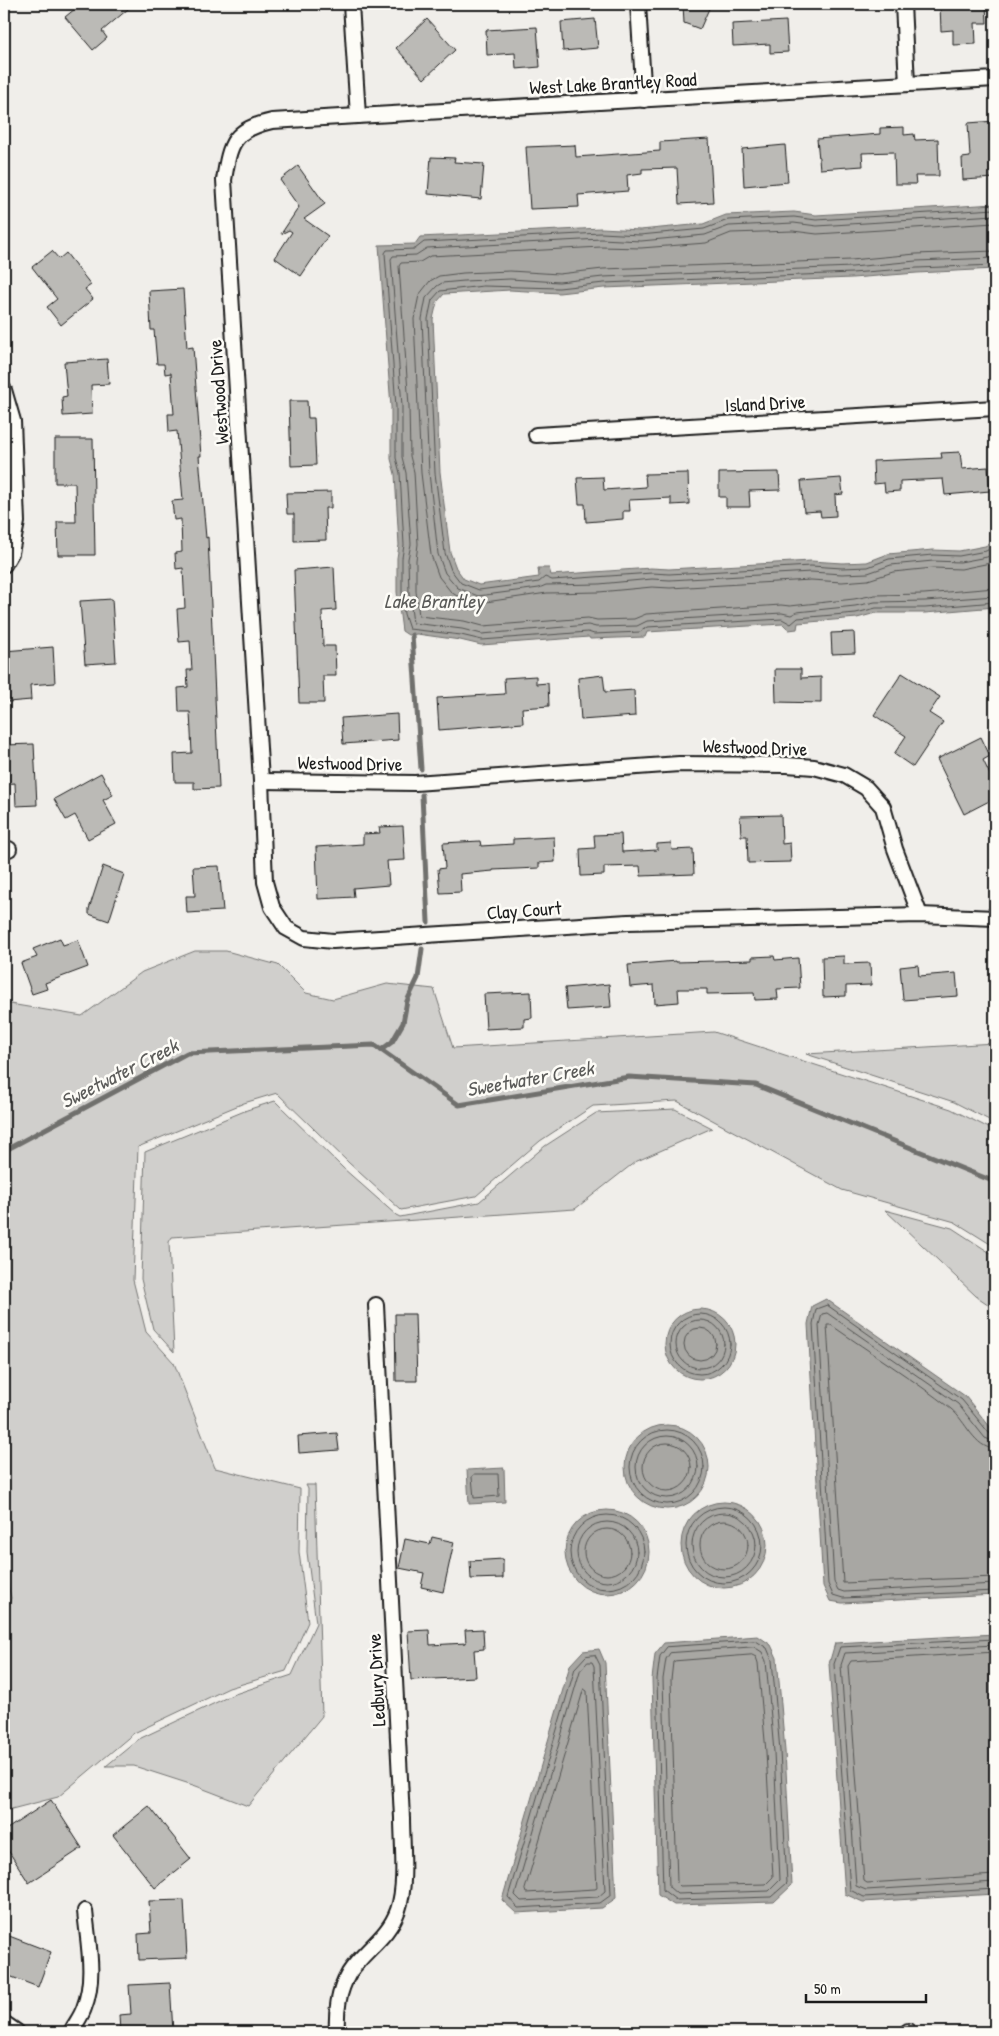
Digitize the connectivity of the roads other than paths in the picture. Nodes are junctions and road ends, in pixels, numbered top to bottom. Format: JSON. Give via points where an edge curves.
{"nodes":[{"id":1,"x":351,"y":4,"type":"edge"},
{"id":2,"x":638,"y":4,"type":"edge"},
{"id":3,"x":903,"y":4,"type":"edge"},
{"id":4,"x":995,"y":80,"type":"edge"},
{"id":5,"x":907,"y":84,"type":"junction"},
{"id":6,"x":644,"y":100,"type":"junction"},
{"id":7,"x":358,"y":116,"type":"junction"},
{"id":8,"x":237,"y":137,"type":"joint"},
{"id":9,"x":4,"y":390,"type":"edge"},
{"id":10,"x":995,"y":408,"type":"edge"},
{"id":11,"x":536,"y":435,"type":"dead end"},
{"id":12,"x":4,"y":565,"type":"edge"},
{"id":13,"x":261,"y":781,"type":"junction"},
{"id":14,"x":920,"y":915,"type":"junction"},
{"id":15,"x":995,"y":918,"type":"edge"},
{"id":16,"x":376,"y":1305,"type":"dead end"},
{"id":17,"x":85,"y":1911,"type":"dead end"},
{"id":18,"x":4,"y":2023,"type":"edge"},
{"id":19,"x":17,"y":2032,"type":"edge"},
{"id":20,"x":71,"y":2032,"type":"edge"},
{"id":21,"x":337,"y":2032,"type":"edge"}],
"edges":[{"from":1,"to":7,"type":"street"},
{"from":2,"to":6,"type":"street"},
{"from":3,"to":5,"type":"street"},
{"from":4,"to":5,"type":"street","name":"West Lake Brantley Road"},
{"from":5,"to":6,"type":"street","name":"West Lake Brantley Road"},
{"from":6,"to":7,"type":"street","name":"West Lake Brantley Road"},
{"from":7,"to":8,"type":"street","name":"West Lake Brantley Road","via":[[272,121],[251,126]]},
{"from":8,"to":13,"type":"street","name":"Westwood Drive","via":[[227,160],[224,180]]},
{"from":9,"to":12,"type":"street","via":[[13,421],[17,522],[11,553]]},
{"from":10,"to":11,"type":"street","name":"Island Drive"},
{"from":13,"to":14,"type":"street","name":"Westwood Drive","via":[[415,783],[679,764],[814,768],[844,775],[866,788],[883,807]]},
{"from":13,"to":14,"type":"street","name":"Clay Court","via":[[265,882],[272,907],[286,928],[304,938],[332,941],[628,922]]},
{"from":14,"to":15,"type":"street"},
{"from":16,"to":21,"type":"street","name":"Ledbury Drive","via":[[402,1818],[402,1880],[398,1909],[390,1926],[350,1972],[344,1984],[336,2014]]},
{"from":17,"to":20,"type":"street","via":[[90,1988],[84,2009]]},
{"from":18,"to":19,"type":"street"}]}
